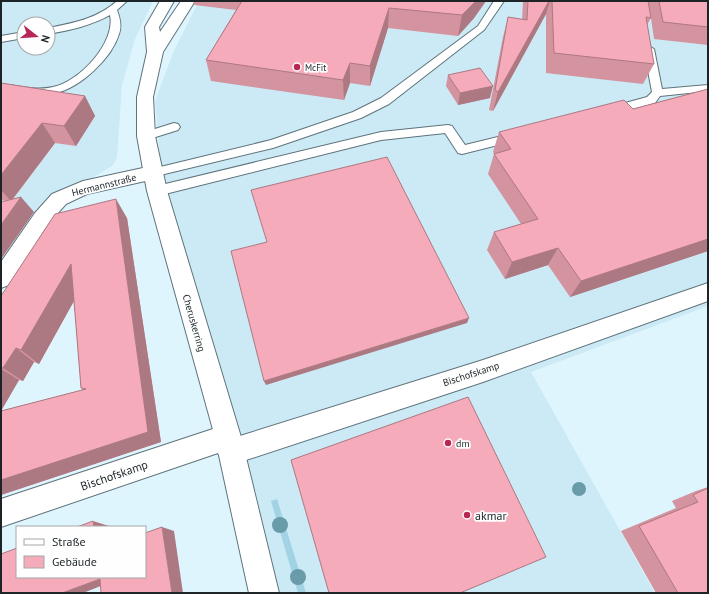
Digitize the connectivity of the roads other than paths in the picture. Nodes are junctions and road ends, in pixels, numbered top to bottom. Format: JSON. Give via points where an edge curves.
{"nodes":[{"id":1,"x":122,"y":1,"type":"edge"},
{"id":2,"x":167,"y":1,"type":"edge"},
{"id":3,"x":188,"y":1,"type":"edge"},
{"id":4,"x":499,"y":1,"type":"edge"},
{"id":5,"x":113,"y":11,"type":"junction"},
{"id":6,"x":56,"y":30,"type":"edge"},
{"id":7,"x":16,"y":37,"type":"edge"},
{"id":8,"x":648,"y":39,"type":"edge"},
{"id":9,"x":1,"y":40,"type":"edge"},
{"id":10,"x":155,"y":52,"type":"junction"},
{"id":11,"x":1,"y":86,"type":"edge"},
{"id":12,"x":708,"y":88,"type":"edge"},
{"id":13,"x":657,"y":93,"type":"junction"},
{"id":14,"x":598,"y":114,"type":"edge"},
{"id":15,"x":174,"y":127,"type":"dead end"},
{"id":16,"x":523,"y":134,"type":"edge"},
{"id":17,"x":146,"y":136,"type":"junction"},
{"id":18,"x":154,"y":182,"type":"junction"},
{"id":19,"x":1,"y":279,"type":"edge"},
{"id":20,"x":708,"y":292,"type":"edge"},
{"id":21,"x":230,"y":445,"type":"junction"},
{"id":22,"x":1,"y":514,"type":"edge"},
{"id":23,"x":264,"y":593,"type":"edge"}],
"edges":[{"from":1,"to":5,"type":"lane"},
{"from":2,"to":10,"type":"street","name":"Cheruskerring","via":[[152,27]]},
{"from":3,"to":10,"type":"street","name":"Cheruskerring"},
{"from":4,"to":18,"type":"lane","via":[[481,28],[385,101],[357,115]]},
{"from":5,"to":6,"type":"lane","via":[[86,24]]},
{"from":5,"to":11,"type":"lane","via":[[116,26],[114,34],[94,66],[79,79],[57,90],[42,92]]},
{"from":7,"to":9,"type":"lane"},
{"from":8,"to":13,"type":"lane"},
{"from":10,"to":17,"type":"street","name":"Cheruskerring","via":[[145,97]]},
{"from":12,"to":13,"type":"lane"},
{"from":13,"to":14,"type":"lane","via":[[651,100]]},
{"from":15,"to":17,"type":"lane"},
{"from":16,"to":18,"type":"lane","via":[[462,150],[448,129],[381,136]]},
{"from":17,"to":18,"type":"street","name":"Cheruskerring"},
{"from":18,"to":19,"type":"street","name":"Hermannstraße","via":[[83,188],[59,199],[42,218]]},
{"from":18,"to":21,"type":"street","name":"Cheruskerring"},
{"from":20,"to":21,"type":"street","name":"Bischofskamp","via":[[483,371]]},
{"from":21,"to":22,"type":"street","name":"Bischofskamp"},
{"from":21,"to":23,"type":"street","name":"Cheruskerring"}]}
